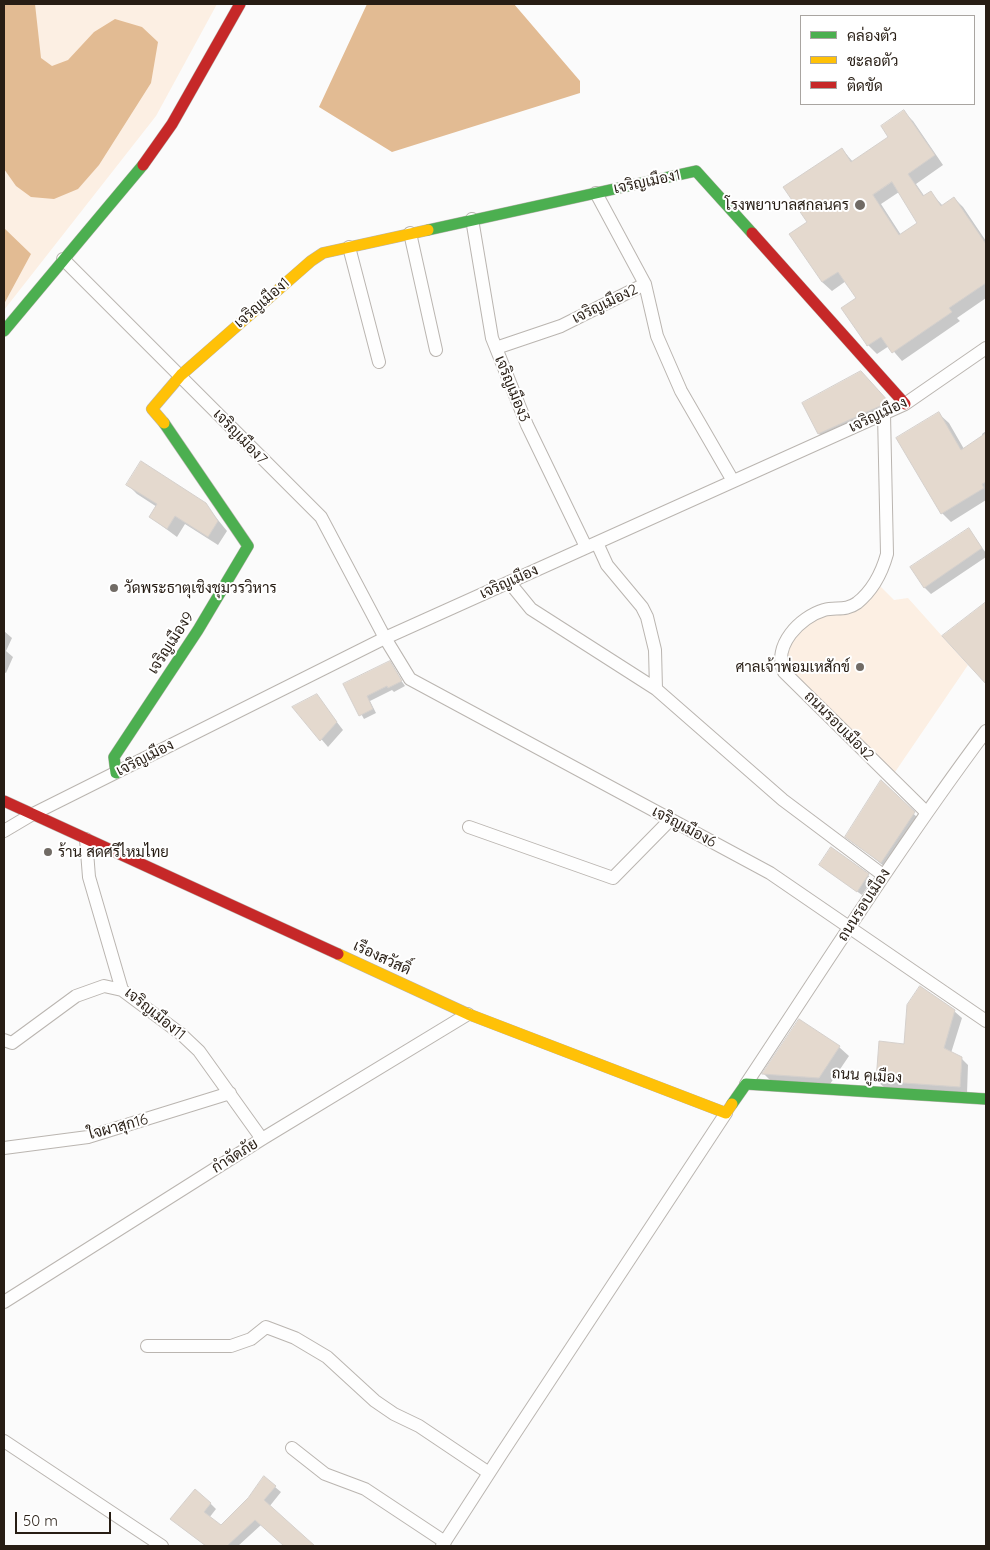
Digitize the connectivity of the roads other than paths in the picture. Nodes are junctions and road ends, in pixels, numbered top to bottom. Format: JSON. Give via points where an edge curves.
{"nodes":[{"id":1,"x":240,"y":4,"type":"edge"},
{"id":2,"x":596,"y":193,"type":"junction"},
{"id":3,"x":472,"y":219,"type":"junction"},
{"id":4,"x":410,"y":233,"type":"junction"},
{"id":5,"x":349,"y":247,"type":"junction"},
{"id":6,"x":63,"y":259,"type":"junction"},
{"id":7,"x":645,"y":284,"type":"junction"},
{"id":8,"x":4,"y":331,"type":"edge"},
{"id":9,"x":496,"y":348,"type":"junction"},
{"id":10,"x":986,"y":348,"type":"edge"},
{"id":11,"x":436,"y":350,"type":"dead end"},
{"id":12,"x":379,"y":362,"type":"dead end"},
{"id":13,"x":181,"y":375,"type":"junction"},
{"id":14,"x":905,"y":404,"type":"junction"},
{"id":15,"x":152,"y":409,"type":"joint"},
{"id":16,"x":884,"y":414,"type":"junction"},
{"id":17,"x":733,"y":481,"type":"junction"},
{"id":18,"x":591,"y":545,"type":"junction"},
{"id":19,"x":509,"y":582,"type":"junction"},
{"id":20,"x":385,"y":638,"type":"junction"},
{"id":21,"x":656,"y":689,"type":"junction"},
{"id":22,"x":986,"y":731,"type":"edge"},
{"id":23,"x":116,"y":772,"type":"junction"},
{"id":24,"x":4,"y":801,"type":"edge"},
{"id":25,"x":926,"y":812,"type":"junction"},
{"id":26,"x":31,"y":815,"type":"junction"},
{"id":27,"x":670,"y":820,"type":"junction"},
{"id":28,"x":469,"y":827,"type":"dead end"},
{"id":29,"x":4,"y":831,"type":"edge"},
{"id":30,"x":86,"y":839,"type":"junction"},
{"id":31,"x":882,"y":875,"type":"junction"},
{"id":32,"x":850,"y":928,"type":"junction"},
{"id":33,"x":122,"y":990,"type":"junction"},
{"id":34,"x":468,"y":1014,"type":"junction"},
{"id":35,"x":986,"y":1021,"type":"edge"},
{"id":36,"x":4,"y":1040,"type":"edge"},
{"id":37,"x":746,"y":1084,"type":"junction"},
{"id":38,"x":230,"y":1093,"type":"junction"},
{"id":39,"x":986,"y":1099,"type":"edge"},
{"id":40,"x":726,"y":1113,"type":"junction"},
{"id":41,"x":262,"y":1139,"type":"junction"},
{"id":42,"x":4,"y":1148,"type":"edge"},
{"id":43,"x":4,"y":1302,"type":"edge"},
{"id":44,"x":147,"y":1346,"type":"dead end"},
{"id":45,"x":4,"y":1441,"type":"edge"},
{"id":46,"x":292,"y":1448,"type":"dead end"},
{"id":47,"x":489,"y":1473,"type":"junction"},
{"id":48,"x":444,"y":1544,"type":"edge"},
{"id":49,"x":162,"y":1546,"type":"edge"}],
"edges":[{"from":1,"to":6,"type":"street","via":[[152,154]]},
{"from":2,"to":3,"type":"street","name":"เจริญเมือง1"},
{"from":2,"to":7,"type":"street","name":"เจริญเมือง2"},
{"from":2,"to":14,"type":"street","name":"เจริญเมือง1","via":[[696,171]]},
{"from":3,"to":4,"type":"street","name":"เจริญเมือง1"},
{"from":3,"to":9,"type":"street","name":"เจริญเมือง3"},
{"from":4,"to":5,"type":"street","name":"เจริญเมือง1"},
{"from":4,"to":11,"type":"street"},
{"from":5,"to":12,"type":"street"},
{"from":5,"to":13,"type":"street","name":"เจริญเมือง1","via":[[323,253],[311,261]]},
{"from":6,"to":8,"type":"street"},
{"from":6,"to":13,"type":"street","name":"เจริญเมือง7"},
{"from":7,"to":9,"type":"street","name":"เจริญเมือง2","via":[[561,326]]},
{"from":7,"to":17,"type":"street","via":[[657,336],[681,391]]},
{"from":9,"to":18,"type":"street","name":"เจริญเมือง3","via":[[527,425]]},
{"from":10,"to":14,"type":"street","name":"เจริญเมือง"},
{"from":13,"to":15,"type":"street","name":"เจริญเมือง1"},
{"from":13,"to":20,"type":"street","name":"เจริญเมือง7","via":[[248,447],[321,517]]},
{"from":14,"to":16,"type":"street","name":"เจริญเมือง"},
{"from":15,"to":23,"type":"street","name":"เจริญเมือง9","via":[[248,546],[198,630],[114,757]]},
{"from":16,"to":17,"type":"street","name":"เจริญเมือง"},
{"from":16,"to":25,"type":"street","name":"ถนนรอบเมือง2","via":[[887,554],[884,564],[873,585],[857,603],[847,608],[824,610],[796,627],[786,642],[781,665],[784,672]]},
{"from":17,"to":18,"type":"street","name":"เจริญเมือง"},
{"from":18,"to":19,"type":"street","name":"เจริญเมือง"},
{"from":18,"to":21,"type":"street","name":"เจริญเมือง3","via":[[647,617],[655,650]]},
{"from":19,"to":20,"type":"street","name":"เจริญเมือง"},
{"from":19,"to":21,"type":"street","via":[[531,609]]},
{"from":20,"to":23,"type":"street","name":"เจริญเมือง"},
{"from":20,"to":27,"type":"street","name":"เจริญเมือง6","via":[[410,679]]},
{"from":21,"to":31,"type":"street","via":[[783,800]]},
{"from":22,"to":25,"type":"street","name":"ถนนรอบเมือง"},
{"from":23,"to":26,"type":"street","name":"เจริญเมือง"},
{"from":24,"to":26,"type":"street","name":"เรืองสวัสดิ์"},
{"from":25,"to":31,"type":"street","name":"ถนนรอบเมือง"},
{"from":26,"to":29,"type":"street","name":"เจริญเมือง"},
{"from":26,"to":30,"type":"street","name":"เรืองสวัสดิ์"},
{"from":27,"to":28,"type":"street","via":[[613,878]]},
{"from":27,"to":32,"type":"street","name":"เจริญเมือง6","via":[[770,873]]},
{"from":30,"to":33,"type":"street","name":"เจริญเมือง11","via":[[89,877]]},
{"from":30,"to":34,"type":"street","name":"เรืองสวัสดิ์"},
{"from":31,"to":32,"type":"street","name":"ถนนรอบเมือง"},
{"from":32,"to":35,"type":"street","name":"เจริญเมือง6"},
{"from":32,"to":37,"type":"street","name":"ถนนรอบเมือง"},
{"from":33,"to":36,"type":"street","via":[[104,986],[76,996],[12,1043]]},
{"from":33,"to":38,"type":"street","name":"เจริญเมือง11","via":[[182,1034]]},
{"from":34,"to":40,"type":"street","name":"เรืองสวัสดิ์"},
{"from":34,"to":41,"type":"street","name":"กำจัดภัย"},
{"from":37,"to":39,"type":"street","name":"ถนน คูเมือง"},
{"from":37,"to":40,"type":"street"},
{"from":38,"to":41,"type":"street","name":"เจริญเมือง11"},
{"from":38,"to":42,"type":"street","name":"ใจผาสุก16","via":[[88,1137]]},
{"from":40,"to":47,"type":"street"},
{"from":41,"to":43,"type":"street","name":"กำจัดภัย"},
{"from":44,"to":47,"type":"street","via":[[231,1346],[251,1339],[266,1327],[295,1338],[327,1356],[388,1410],[419,1426]]},
{"from":45,"to":49,"type":"street"},
{"from":46,"to":48,"type":"street","via":[[325,1474],[365,1489]]},
{"from":47,"to":48,"type":"street"}]}
